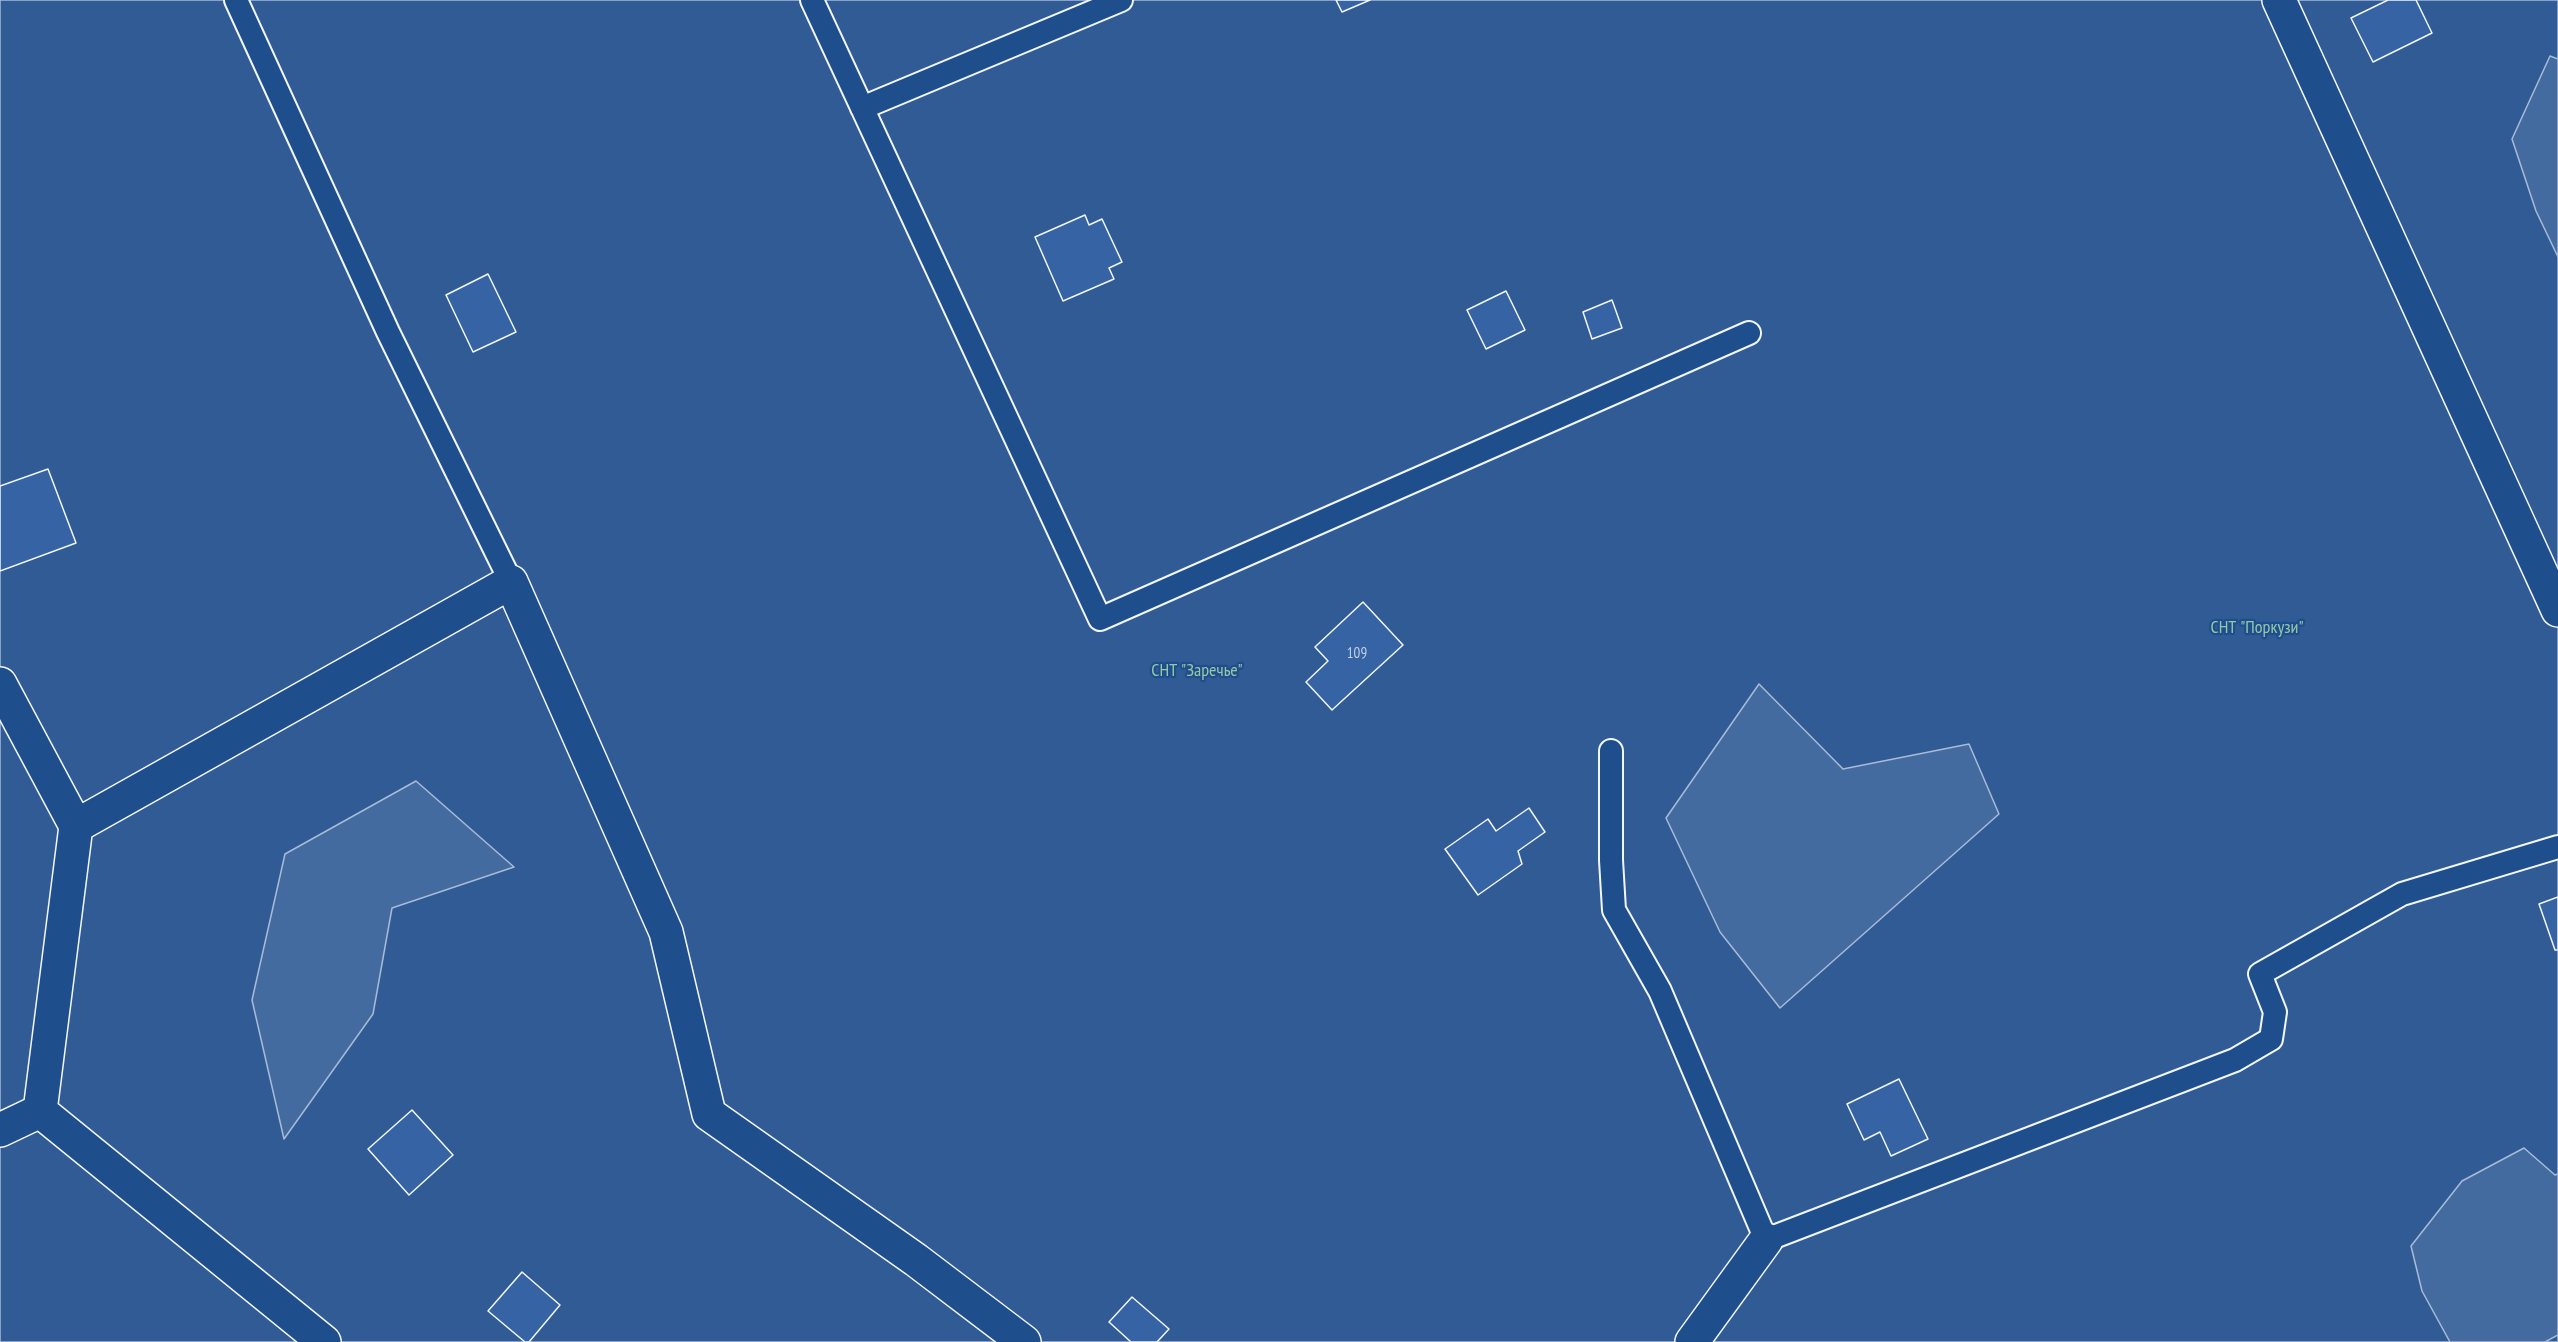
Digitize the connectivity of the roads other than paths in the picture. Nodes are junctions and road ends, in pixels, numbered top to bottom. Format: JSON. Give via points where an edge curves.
{"nodes":[{"id":1,"x":236,"y":0,"type":"edge"},
{"id":2,"x":812,"y":0,"type":"edge"},
{"id":3,"x":1121,"y":0,"type":"edge"},
{"id":4,"x":2279,"y":0,"type":"edge"},
{"id":5,"x":862,"y":108,"type":"junction"},
{"id":6,"x":1749,"y":333,"type":"dead end"},
{"id":7,"x":511,"y":582,"type":"junction"},
{"id":8,"x":2558,"y":610,"type":"edge"},
{"id":9,"x":0,"y":684,"type":"edge"},
{"id":10,"x":1611,"y":751,"type":"dead end"},
{"id":11,"x":76,"y":826,"type":"junction"},
{"id":12,"x":2558,"y":847,"type":"edge"},
{"id":13,"x":40,"y":1111,"type":"junction"},
{"id":14,"x":0,"y":1130,"type":"edge"},
{"id":15,"x":1766,"y":1240,"type":"junction"},
{"id":16,"x":324,"y":1342,"type":"edge"},
{"id":17,"x":1024,"y":1342,"type":"edge"},
{"id":18,"x":1692,"y":1342,"type":"edge"}],
"edges":[{"from":1,"to":7,"type":"lane","via":[[388,332]]},
{"from":2,"to":5,"type":"lane"},
{"from":3,"to":5,"type":"lane"},
{"from":4,"to":8,"type":"street"},
{"from":5,"to":6,"type":"lane","via":[[1100,619]]},
{"from":7,"to":11,"type":"street"},
{"from":7,"to":17,"type":"street","via":[[666,932],[710,1114]]},
{"from":9,"to":11,"type":"street"},
{"from":10,"to":15,"type":"lane","via":[[1614,910],[1660,991]]},
{"from":11,"to":13,"type":"street"},
{"from":12,"to":15,"type":"lane","via":[[2402,894],[2260,974],[2276,1012],[2271,1039],[2235,1060]]},
{"from":13,"to":14,"type":"street"},
{"from":13,"to":16,"type":"street"},
{"from":15,"to":18,"type":"street"}]}
